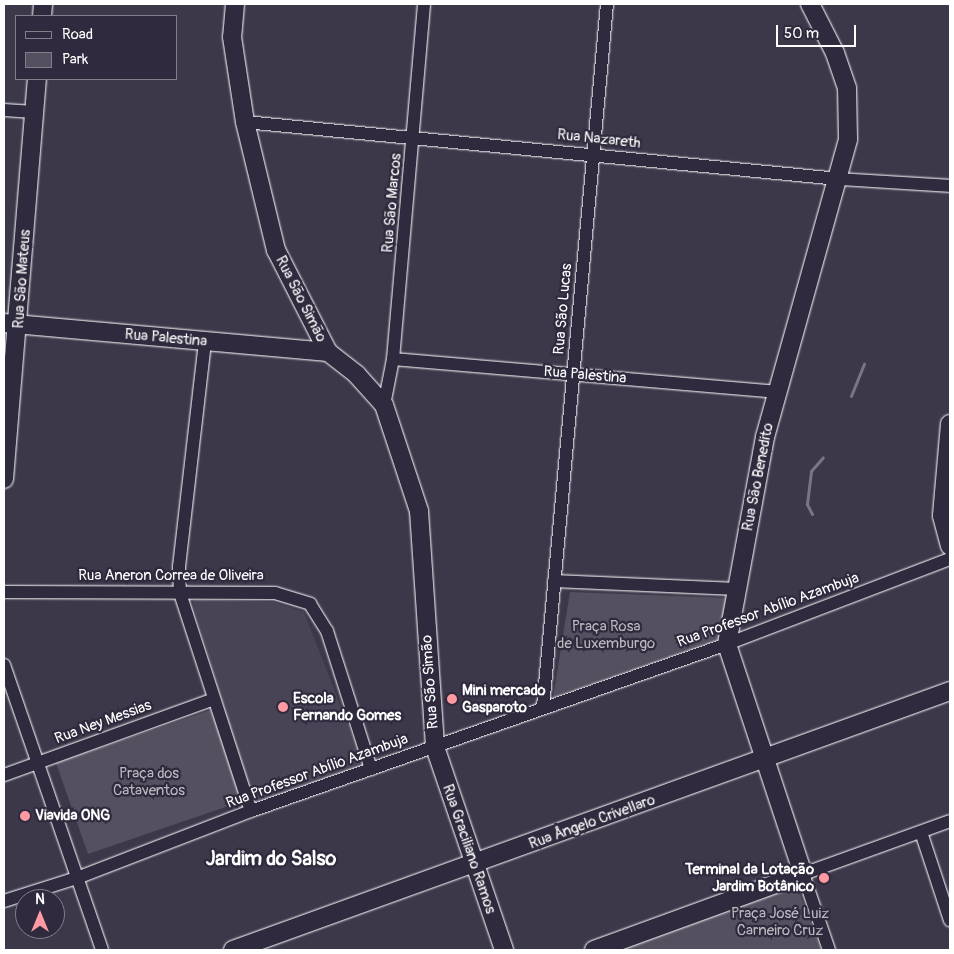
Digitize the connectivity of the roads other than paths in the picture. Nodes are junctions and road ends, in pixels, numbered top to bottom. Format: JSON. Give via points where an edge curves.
{"nodes":[{"id":1,"x":235,"y":4,"type":"edge"},
{"id":2,"x":424,"y":4,"type":"edge"},
{"id":3,"x":607,"y":4,"type":"edge"},
{"id":4,"x":810,"y":4,"type":"edge"},
{"id":5,"x":37,"y":80,"type":"edge"},
{"id":6,"x":4,"y":110,"type":"edge"},
{"id":7,"x":34,"y":112,"type":"junction"},
{"id":8,"x":245,"y":122,"type":"junction"},
{"id":9,"x":414,"y":138,"type":"junction"},
{"id":10,"x":593,"y":155,"type":"junction"},
{"id":11,"x":839,"y":179,"type":"junction"},
{"id":12,"x":950,"y":186,"type":"edge"},
{"id":13,"x":11,"y":323,"type":"edge"},
{"id":14,"x":205,"y":342,"type":"junction"},
{"id":15,"x":328,"y":352,"type":"junction"},
{"id":16,"x":393,"y":358,"type":"junction"},
{"id":17,"x":573,"y":374,"type":"junction"},
{"id":18,"x":776,"y":392,"type":"junction"},
{"id":19,"x":384,"y":405,"type":"junction"},
{"id":20,"x":950,"y":424,"type":"edge"},
{"id":21,"x":4,"y":479,"type":"edge"},
{"id":22,"x":950,"y":546,"type":"edge"},
{"id":23,"x":950,"y":558,"type":"edge"},
{"id":24,"x":554,"y":581,"type":"junction"},
{"id":25,"x":737,"y":589,"type":"junction"},
{"id":26,"x":4,"y":592,"type":"edge"},
{"id":27,"x":180,"y":593,"type":"junction"},
{"id":28,"x":727,"y":644,"type":"junction"},
{"id":29,"x":5,"y":669,"type":"edge"},
{"id":30,"x":950,"y":691,"type":"edge"},
{"id":31,"x":214,"y":699,"type":"junction"},
{"id":32,"x":543,"y":707,"type":"junction"},
{"id":33,"x":435,"y":747,"type":"junction"},
{"id":34,"x":764,"y":759,"type":"junction"},
{"id":35,"x":37,"y":763,"type":"junction"},
{"id":36,"x":372,"y":769,"type":"junction"},
{"id":37,"x":4,"y":775,"type":"edge"},
{"id":38,"x":251,"y":811,"type":"junction"},
{"id":39,"x":950,"y":821,"type":"edge"},
{"id":40,"x":921,"y":832,"type":"junction"},
{"id":41,"x":475,"y":864,"type":"junction"},
{"id":42,"x":803,"y":874,"type":"junction"},
{"id":43,"x":77,"y":878,"type":"junction"},
{"id":44,"x":4,"y":902,"type":"edge"},
{"id":45,"x":950,"y":920,"type":"edge"},
{"id":46,"x":102,"y":950,"type":"edge"},
{"id":47,"x":233,"y":950,"type":"edge"},
{"id":48,"x":504,"y":950,"type":"edge"},
{"id":49,"x":594,"y":950,"type":"edge"},
{"id":50,"x":829,"y":950,"type":"edge"}],
"edges":[{"from":1,"to":8,"type":"street","name":"Rua São Simão","via":[[232,36]]},
{"from":2,"to":9,"type":"street","name":"Rua São Marcos"},
{"from":3,"to":10,"type":"street","name":"Rua São Lucas"},
{"from":4,"to":11,"type":"street","name":"Rua São Benedito","via":[[847,88],[848,139]]},
{"from":5,"to":7,"type":"street","name":"Rua São Mateus"},
{"from":6,"to":7,"type":"street"},
{"from":7,"to":13,"type":"street","name":"Rua São Mateus"},
{"from":8,"to":9,"type":"street","name":"Rua Nazareth"},
{"from":8,"to":15,"type":"street","name":"Rua São Simão","via":[[276,250]]},
{"from":9,"to":10,"type":"street","name":"Rua Nazareth"},
{"from":9,"to":16,"type":"street","name":"Rua São Marcos"},
{"from":10,"to":11,"type":"street","name":"Rua Nazareth"},
{"from":10,"to":17,"type":"street","name":"Rua São Lucas"},
{"from":11,"to":12,"type":"street","name":"Rua Nazareth"},
{"from":11,"to":18,"type":"street","name":"Rua São Benedito"},
{"from":13,"to":14,"type":"street","name":"Rua Palestina"},
{"from":13,"to":21,"type":"street","name":"Rua São Mateus"},
{"from":14,"to":15,"type":"street","name":"Rua Palestina"},
{"from":14,"to":27,"type":"street","via":[[179,567]]},
{"from":15,"to":19,"type":"street","name":"Rua São Simão","via":[[357,375]]},
{"from":16,"to":17,"type":"street","name":"Rua Palestina"},
{"from":16,"to":19,"type":"street","name":"Rua São Marcos"},
{"from":17,"to":18,"type":"street","name":"Rua Palestina"},
{"from":17,"to":24,"type":"street","name":"Rua São Lucas"},
{"from":18,"to":25,"type":"street","name":"Rua São Benedito","via":[[764,437]]},
{"from":19,"to":33,"type":"street","name":"Rua São Simão","via":[[419,511]]},
{"from":20,"to":22,"type":"street","via":[[942,516]]},
{"from":23,"to":28,"type":"street","name":"Rua Professor Abílio Azambuja"},
{"from":24,"to":25,"type":"street"},
{"from":24,"to":32,"type":"street","name":"Rua São Lucas"},
{"from":25,"to":28,"type":"street","name":"Rua São Benedito"},
{"from":26,"to":27,"type":"street","name":"Rua Aneron Correa de Oliveira"},
{"from":27,"to":31,"type":"street"},
{"from":27,"to":36,"type":"street","name":"Rua Aneron Correa de Oliveira","via":[[275,593],[310,604],[327,631]]},
{"from":28,"to":32,"type":"street","name":"Rua Professor Abílio Azambuja"},
{"from":28,"to":34,"type":"street","name":"Rua São Benedito"},
{"from":29,"to":35,"type":"street"},
{"from":30,"to":34,"type":"street","name":"Rua Ângelo Crivellaro"},
{"from":31,"to":35,"type":"street","name":"Rua Ney Messias"},
{"from":31,"to":38,"type":"street"},
{"from":32,"to":33,"type":"street","name":"Rua Professor Abílio Azambuja"},
{"from":33,"to":36,"type":"street","name":"Rua Professor Abílio Azambuja"},
{"from":33,"to":41,"type":"street","name":"Rua Graciliano Ramos"},
{"from":34,"to":41,"type":"street","name":"Rua Ângelo Crivellaro"},
{"from":34,"to":42,"type":"street","name":"Rua São Benedito"},
{"from":35,"to":37,"type":"street","name":"Rua Ney Messias"},
{"from":35,"to":43,"type":"street"},
{"from":36,"to":38,"type":"street","name":"Rua Professor Abílio Azambuja"},
{"from":38,"to":43,"type":"street","name":"Rua Professor Abílio Azambuja"},
{"from":39,"to":40,"type":"street"},
{"from":40,"to":42,"type":"street"},
{"from":40,"to":45,"type":"street"},
{"from":41,"to":47,"type":"street","name":"Rua Ângelo Crivellaro"},
{"from":41,"to":48,"type":"street","name":"Rua Graciliano Ramos"},
{"from":42,"to":49,"type":"street"},
{"from":42,"to":50,"type":"street","name":"Rua São Benedito"},
{"from":43,"to":44,"type":"street","name":"Rua Professor Abílio Azambuja"},
{"from":43,"to":46,"type":"street"}]}
